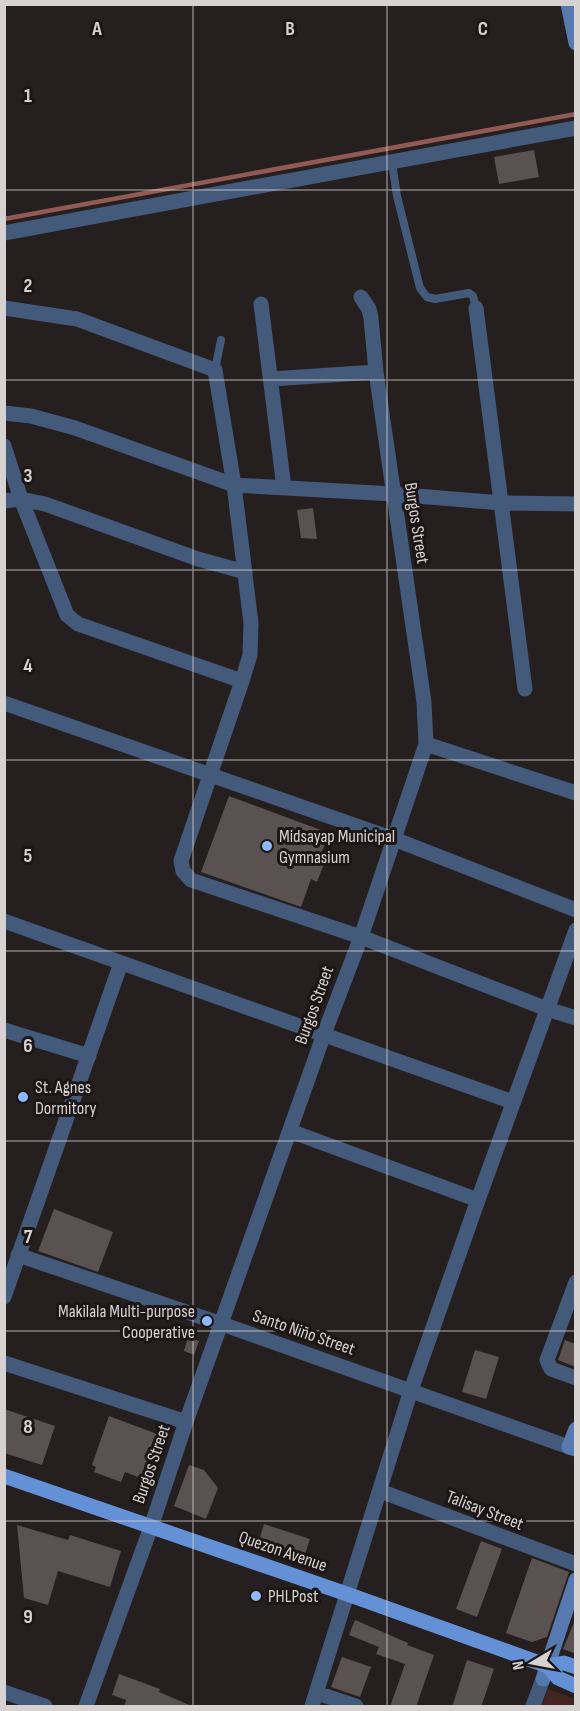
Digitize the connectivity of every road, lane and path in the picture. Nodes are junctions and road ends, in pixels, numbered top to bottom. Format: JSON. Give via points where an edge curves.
{"nodes":[{"id":1,"x":568,"y":4,"type":"edge"},
{"id":2,"x":576,"y":43,"type":"edge"},
{"id":3,"x":576,"y":128,"type":"edge"},
{"id":4,"x":392,"y":162,"type":"junction"},
{"id":5,"x":4,"y":232,"type":"edge"},
{"id":6,"x":362,"y":297,"type":"dead end"},
{"id":7,"x":261,"y":304,"type":"dead end"},
{"id":8,"x":4,"y":308,"type":"edge"},
{"id":9,"x":476,"y":308,"type":"joint"},
{"id":10,"x":221,"y":340,"type":"dead end"},
{"id":11,"x":215,"y":370,"type":"junction"},
{"id":12,"x":376,"y":372,"type":"junction"},
{"id":13,"x":271,"y":379,"type":"junction"},
{"id":14,"x":4,"y":413,"type":"edge"},
{"id":15,"x":4,"y":446,"type":"edge"},
{"id":16,"x":234,"y":485,"type":"junction"},
{"id":17,"x":284,"y":488,"type":"junction"},
{"id":18,"x":393,"y":494,"type":"junction"},
{"id":19,"x":21,"y":499,"type":"junction"},
{"id":20,"x":4,"y":501,"type":"edge"},
{"id":21,"x":501,"y":502,"type":"junction"},
{"id":22,"x":576,"y":504,"type":"edge"},
{"id":23,"x":245,"y":572,"type":"junction"},
{"id":24,"x":242,"y":681,"type":"junction"},
{"id":25,"x":525,"y":689,"type":"dead end"},
{"id":26,"x":4,"y":703,"type":"edge"},
{"id":27,"x":426,"y":744,"type":"junction"},
{"id":28,"x":211,"y":776,"type":"junction"},
{"id":29,"x":576,"y":793,"type":"edge"},
{"id":30,"x":394,"y":839,"type":"junction"},
{"id":31,"x":576,"y":910,"type":"edge"},
{"id":32,"x":4,"y":921,"type":"edge"},
{"id":33,"x":576,"y":930,"type":"edge"},
{"id":34,"x":361,"y":937,"type":"junction"},
{"id":35,"x":121,"y":963,"type":"junction"},
{"id":36,"x":547,"y":1009,"type":"junction"},
{"id":37,"x":576,"y":1018,"type":"edge"},
{"id":38,"x":4,"y":1030,"type":"edge"},
{"id":39,"x":324,"y":1034,"type":"junction"},
{"id":40,"x":89,"y":1056,"type":"junction"},
{"id":41,"x":513,"y":1102,"type":"junction"},
{"id":42,"x":290,"y":1131,"type":"junction"},
{"id":43,"x":478,"y":1200,"type":"junction"},
{"id":44,"x":18,"y":1255,"type":"junction"},
{"id":45,"x":576,"y":1282,"type":"edge"},
{"id":46,"x":4,"y":1297,"type":"edge"},
{"id":47,"x":222,"y":1324,"type":"junction"},
{"id":48,"x":4,"y":1363,"type":"edge"},
{"id":49,"x":576,"y":1378,"type":"edge"},
{"id":50,"x":411,"y":1390,"type":"junction"},
{"id":51,"x":186,"y":1422,"type":"junction"},
{"id":52,"x":576,"y":1429,"type":"edge"},
{"id":53,"x":572,"y":1448,"type":"edge"},
{"id":54,"x":4,"y":1476,"type":"edge"},
{"id":55,"x":380,"y":1491,"type":"junction"},
{"id":56,"x":151,"y":1527,"type":"junction"},
{"id":57,"x":576,"y":1564,"type":"edge"},
{"id":58,"x":576,"y":1580,"type":"edge"},
{"id":59,"x":347,"y":1594,"type":"junction"},
{"id":60,"x":576,"y":1667,"type":"edge"},
{"id":61,"x":545,"y":1672,"type":"junction"},
{"id":62,"x":576,"y":1686,"type":"edge"},
{"id":63,"x":4,"y":1692,"type":"edge"},
{"id":64,"x":314,"y":1700,"type":"edge"},
{"id":65,"x":45,"y":1707,"type":"edge"},
{"id":66,"x":86,"y":1707,"type":"edge"},
{"id":67,"x":356,"y":1707,"type":"edge"},
{"id":68,"x":533,"y":1707,"type":"edge"}],
"edges":[{"from":1,"to":2,"type":"main road"},
{"from":3,"to":4,"type":"street"},
{"from":4,"to":5,"type":"street"},
{"from":4,"to":9,"type":"lane","via":[[420,288],[427,297],[435,299],[470,294]]},
{"from":6,"to":12,"type":"street","name":"Burgos Street","via":[[371,318]]},
{"from":7,"to":13,"type":"street"},
{"from":8,"to":11,"type":"street","via":[[76,319]]},
{"from":9,"to":21,"type":"street"},
{"from":10,"to":11,"type":"lane"},
{"from":11,"to":16,"type":"street"},
{"from":12,"to":13,"type":"street"},
{"from":12,"to":18,"type":"street","name":"Burgos Street"},
{"from":13,"to":17,"type":"street"},
{"from":14,"to":16,"type":"street","via":[[75,428]]},
{"from":15,"to":19,"type":"street"},
{"from":16,"to":17,"type":"street"},
{"from":16,"to":23,"type":"street"},
{"from":17,"to":18,"type":"street"},
{"from":18,"to":21,"type":"street"},
{"from":18,"to":27,"type":"street","name":"Burgos Street","via":[[420,671]]},
{"from":19,"to":20,"type":"street"},
{"from":19,"to":23,"type":"street"},
{"from":19,"to":24,"type":"street","via":[[67,615],[78,624]]},
{"from":21,"to":22,"type":"street"},
{"from":21,"to":25,"type":"street"},
{"from":23,"to":24,"type":"street","via":[[251,641]]},
{"from":24,"to":28,"type":"street"},
{"from":26,"to":28,"type":"street"},
{"from":27,"to":29,"type":"street"},
{"from":27,"to":30,"type":"street","name":"Burgos Street"},
{"from":28,"to":30,"type":"street"},
{"from":28,"to":34,"type":"street","via":[[182,861],[183,871],[191,880]]},
{"from":30,"to":31,"type":"street"},
{"from":30,"to":34,"type":"street","name":"Burgos Street"},
{"from":32,"to":35,"type":"street"},
{"from":33,"to":36,"type":"street"},
{"from":34,"to":36,"type":"street"},
{"from":34,"to":39,"type":"street","name":"Burgos Street"},
{"from":35,"to":39,"type":"street"},
{"from":35,"to":40,"type":"street"},
{"from":36,"to":37,"type":"street"},
{"from":36,"to":41,"type":"street"},
{"from":38,"to":40,"type":"street"},
{"from":39,"to":41,"type":"street"},
{"from":39,"to":42,"type":"street","name":"Burgos Street"},
{"from":40,"to":44,"type":"street"},
{"from":41,"to":43,"type":"street"},
{"from":42,"to":43,"type":"street"},
{"from":42,"to":47,"type":"street","name":"Burgos Street"},
{"from":43,"to":50,"type":"street"},
{"from":44,"to":46,"type":"street"},
{"from":44,"to":47,"type":"street","name":"Santo Niño Street"},
{"from":45,"to":49,"type":"street","via":[[548,1360],[552,1369]]},
{"from":47,"to":50,"type":"street","name":"Santo Niño Street"},
{"from":47,"to":51,"type":"street","name":"Burgos Street"},
{"from":48,"to":51,"type":"street"},
{"from":50,"to":53,"type":"street","name":"Santo Niño Street"},
{"from":50,"to":55,"type":"street"},
{"from":51,"to":56,"type":"street","name":"Burgos Street"},
{"from":52,"to":53,"type":"main road"},
{"from":54,"to":56,"type":"main road","name":"Quezon Avenue"},
{"from":55,"to":57,"type":"street","name":"Talisay Street"},
{"from":55,"to":59,"type":"street"},
{"from":56,"to":59,"type":"main road","name":"Quezon Avenue"},
{"from":56,"to":66,"type":"street","name":"Burgos Street"},
{"from":58,"to":61,"type":"main road"},
{"from":59,"to":61,"type":"main road","name":"Quezon Avenue"},
{"from":59,"to":64,"type":"street"},
{"from":60,"to":61,"type":"main road","name":"Quezon Avenue","via":[[564,1663]]},
{"from":61,"to":62,"type":"main road","name":"Quezon Avenue"},
{"from":61,"to":68,"type":"street"},
{"from":63,"to":65,"type":"street"},
{"from":64,"to":67,"type":"street"}]}
